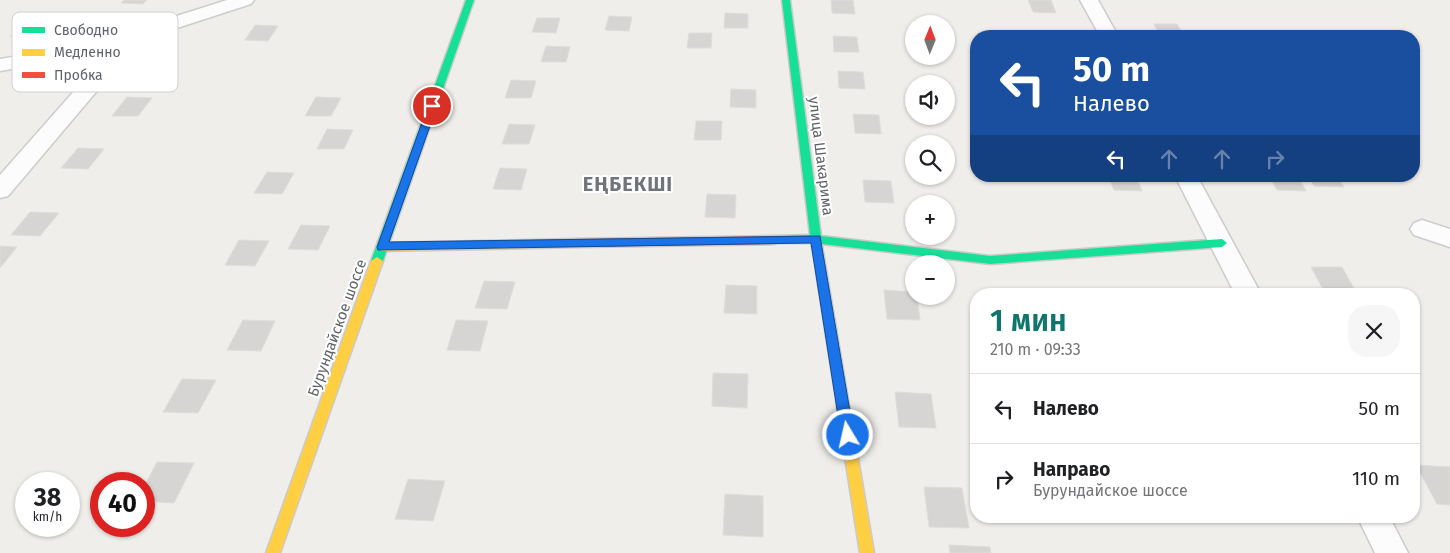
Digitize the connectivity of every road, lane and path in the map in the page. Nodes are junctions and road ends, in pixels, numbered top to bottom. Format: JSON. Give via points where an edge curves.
{"nodes":[{"id":1,"x":245,"y":0,"type":"edge"},
{"id":2,"x":470,"y":0,"type":"edge"},
{"id":3,"x":786,"y":0,"type":"edge"},
{"id":4,"x":1089,"y":0,"type":"edge"},
{"id":5,"x":178,"y":22,"type":"edge"},
{"id":6,"x":1106,"y":30,"type":"edge"},
{"id":7,"x":85,"y":92,"type":"edge"},
{"id":8,"x":1189,"y":182,"type":"edge"},
{"id":9,"x":0,"y":190,"type":"edge"},
{"id":10,"x":1422,"y":230,"type":"dead end"},
{"id":11,"x":1450,"y":238,"type":"edge"},
{"id":12,"x":816,"y":239,"type":"junction"},
{"id":13,"x":1222,"y":243,"type":"junction"},
{"id":14,"x":382,"y":247,"type":"junction"},
{"id":15,"x":1245,"y":288,"type":"edge"},
{"id":16,"x":1376,"y":523,"type":"edge"},
{"id":17,"x":273,"y":553,"type":"edge"},
{"id":18,"x":867,"y":553,"type":"edge"},
{"id":19,"x":1392,"y":553,"type":"edge"}],
"edges":[{"from":1,"to":5,"type":"street"},
{"from":2,"to":14,"type":"street","name":"Бурундайское шоссе"},
{"from":3,"to":12,"type":"street","name":"улица Шакарима"},
{"from":4,"to":6,"type":"street"},
{"from":7,"to":9,"type":"street"},
{"from":8,"to":13,"type":"street"},
{"from":10,"to":11,"type":"street"},
{"from":12,"to":13,"type":"street","via":[[990,260]]},
{"from":12,"to":14,"type":"street"},
{"from":12,"to":18,"type":"street","name":"улица Шакарима"},
{"from":13,"to":15,"type":"street"},
{"from":14,"to":17,"type":"street","name":"Бурундайское шоссе"},
{"from":16,"to":19,"type":"street"}]}
